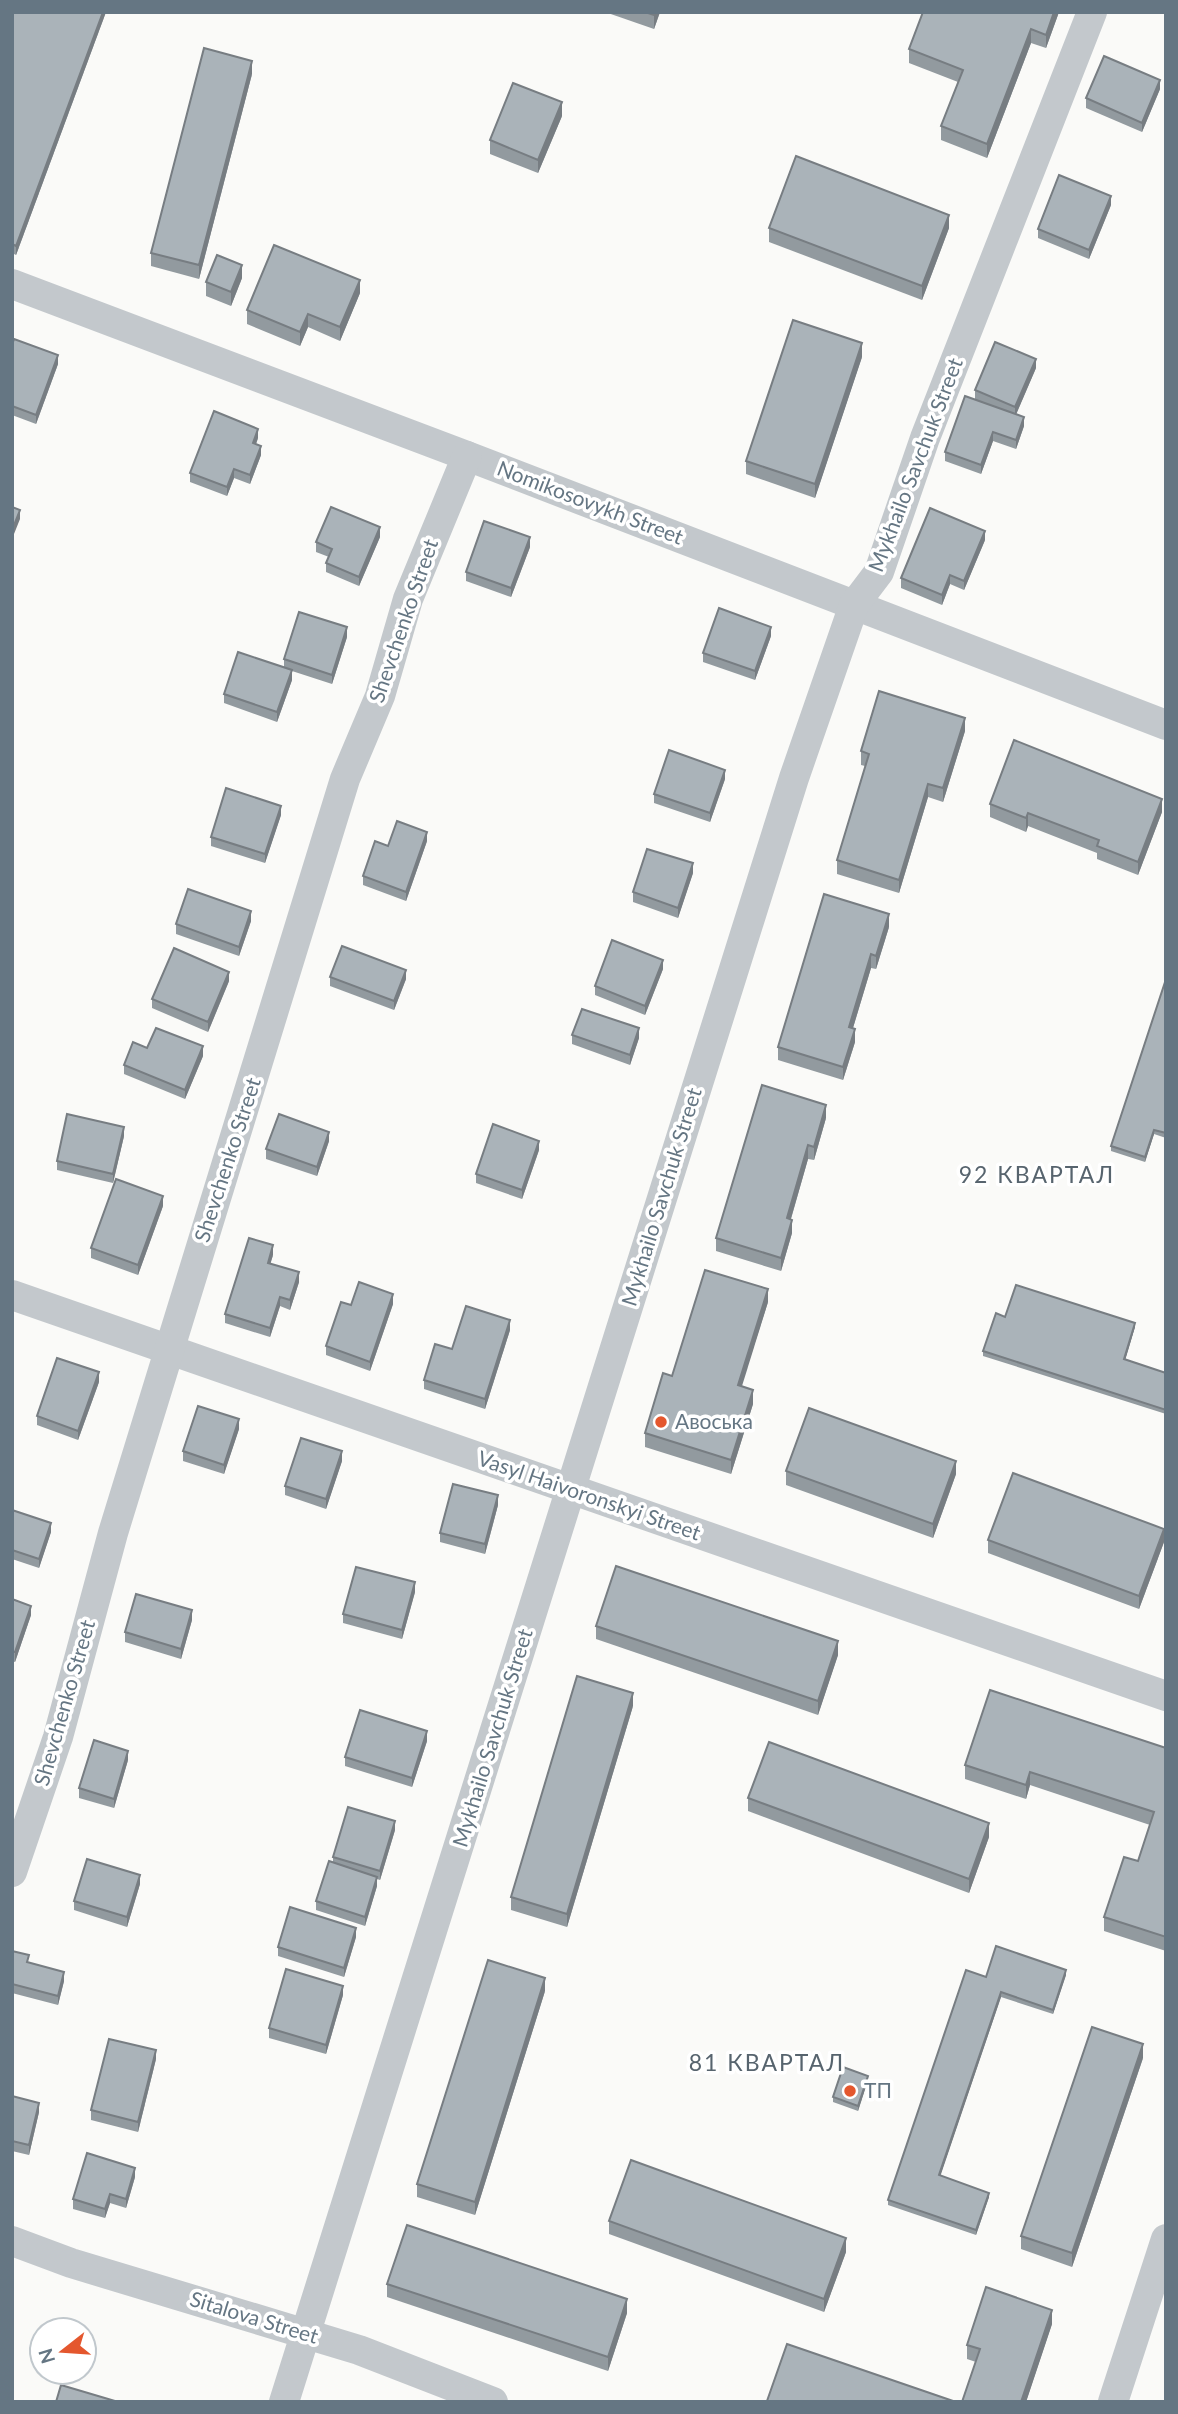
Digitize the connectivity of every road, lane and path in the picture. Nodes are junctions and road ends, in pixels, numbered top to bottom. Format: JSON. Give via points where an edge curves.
{"nodes":[{"id":1,"x":1091,"y":12,"type":"edge"},
{"id":2,"x":12,"y":284,"type":"edge"},
{"id":3,"x":467,"y":456,"type":"junction"},
{"id":4,"x":855,"y":605,"type":"junction"},
{"id":5,"x":1166,"y":725,"type":"edge"},
{"id":6,"x":12,"y":1295,"type":"edge"},
{"id":7,"x":168,"y":1350,"type":"junction"},
{"id":8,"x":571,"y":1489,"type":"junction"},
{"id":9,"x":1166,"y":1696,"type":"edge"},
{"id":10,"x":12,"y":1872,"type":"edge"},
{"id":11,"x":1166,"y":2239,"type":"edge"},
{"id":12,"x":12,"y":2241,"type":"edge"},
{"id":13,"x":306,"y":2334,"type":"junction"},
{"id":14,"x":284,"y":2402,"type":"edge"},
{"id":15,"x":493,"y":2402,"type":"edge"},
{"id":16,"x":1113,"y":2402,"type":"edge"}],
"edges":[{"from":1,"to":4,"type":"street","name":"Mykhailo Savchuk Street","via":[[925,438],[879,572]]},
{"from":2,"to":3,"type":"street","name":"Nomikosovykh Street"},
{"from":3,"to":4,"type":"street","name":"Nomikosovykh Street"},
{"from":3,"to":7,"type":"street","name":"Shevchenko Street","via":[[408,600],[380,696],[345,779]]},
{"from":4,"to":5,"type":"street","name":"Nomikosovykh Street"},
{"from":4,"to":8,"type":"street","name":"Mykhailo Savchuk Street","via":[[794,778]]},
{"from":6,"to":7,"type":"street","name":"Vasyl Haivoronskyi Street"},
{"from":7,"to":8,"type":"street","name":"Vasyl Haivoronskyi Street"},
{"from":7,"to":10,"type":"street","name":"Shevchenko Street","via":[[58,1737]]},
{"from":8,"to":9,"type":"street","name":"Vasyl Haivoronskyi Street"},
{"from":8,"to":13,"type":"street","name":"Mykhailo Savchuk Street"},
{"from":11,"to":16,"type":"street"},
{"from":12,"to":13,"type":"street","name":"Sitalova Street"},
{"from":13,"to":14,"type":"street","name":"Mykhailo Savchuk Street"},
{"from":13,"to":15,"type":"street","name":"Sitalova Street"}]}
